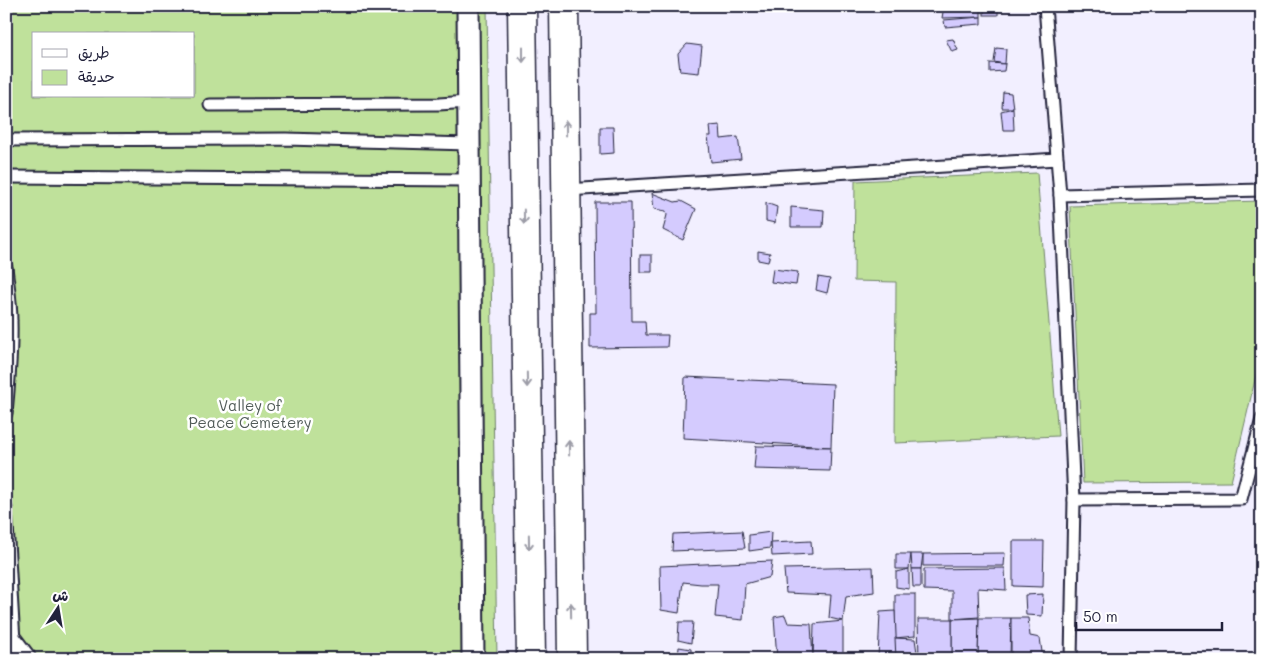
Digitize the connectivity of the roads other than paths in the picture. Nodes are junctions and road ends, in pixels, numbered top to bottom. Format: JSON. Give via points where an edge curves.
{"nodes":[{"id":1,"x":468,"y":6,"type":"edge"},
{"id":2,"x":522,"y":6,"type":"edge"},
{"id":3,"x":564,"y":6,"type":"edge"},
{"id":4,"x":1045,"y":6,"type":"edge"},
{"id":5,"x":468,"y":102,"type":"junction"},
{"id":6,"x":210,"y":105,"type":"dead end"},
{"id":7,"x":6,"y":140,"type":"edge"},
{"id":8,"x":469,"y":144,"type":"junction"},
{"id":9,"x":1057,"y":158,"type":"junction"},
{"id":10,"x":566,"y":162,"type":"junction"},
{"id":11,"x":524,"y":164,"type":"junction"},
{"id":12,"x":6,"y":177,"type":"edge"},
{"id":13,"x":469,"y":180,"type":"junction"},
{"id":14,"x":567,"y":190,"type":"junction"},
{"id":15,"x":1262,"y":190,"type":"edge"},
{"id":16,"x":1060,"y":194,"type":"junction"},
{"id":17,"x":6,"y":267,"type":"edge"},
{"id":18,"x":568,"y":302,"type":"junction"},
{"id":19,"x":526,"y":305,"type":"junction"},
{"id":20,"x":6,"y":413,"type":"edge"},
{"id":21,"x":1262,"y":419,"type":"edge"},
{"id":22,"x":1074,"y":500,"type":"junction"},
{"id":23,"x":6,"y":508,"type":"edge"},
{"id":24,"x":15,"y":645,"type":"edge"},
{"id":25,"x":473,"y":659,"type":"edge"},
{"id":26,"x":531,"y":659,"type":"edge"},
{"id":27,"x":572,"y":659,"type":"edge"},
{"id":28,"x":1071,"y":659,"type":"edge"}],
"edges":[{"from":1,"to":5,"type":"street"},
{"from":2,"to":11,"type":"main road","one_way":true},
{"from":10,"to":3,"type":"main road","one_way":true},
{"from":4,"to":9,"type":"lane"},
{"from":5,"to":6,"type":"lane"},
{"from":5,"to":8,"type":"street"},
{"from":7,"to":8,"type":"lane"},
{"from":8,"to":13,"type":"street"},
{"from":9,"to":14,"type":"lane"},
{"from":9,"to":16,"type":"lane"},
{"from":10,"to":11,"type":"main road","via":[[560,172],[544,179],[529,172]]},
{"from":10,"to":14,"type":"main road"},
{"from":11,"to":19,"type":"main road","one_way":true},
{"from":12,"to":13,"type":"lane"},
{"from":13,"to":25,"type":"street"},
{"from":14,"to":18,"type":"main road"},
{"from":15,"to":16,"type":"lane"},
{"from":16,"to":22,"type":"lane"},
{"from":17,"to":20,"type":"lane","via":[[11,322]]},
{"from":18,"to":19,"type":"main road","via":[[555,289],[546,288],[531,295]]},
{"from":27,"to":18,"type":"main road","one_way":true},
{"from":19,"to":26,"type":"main road","one_way":true},
{"from":21,"to":22,"type":"lane","via":[[1241,499]]},
{"from":22,"to":28,"type":"lane"},
{"from":23,"to":24,"type":"lane"}]}
